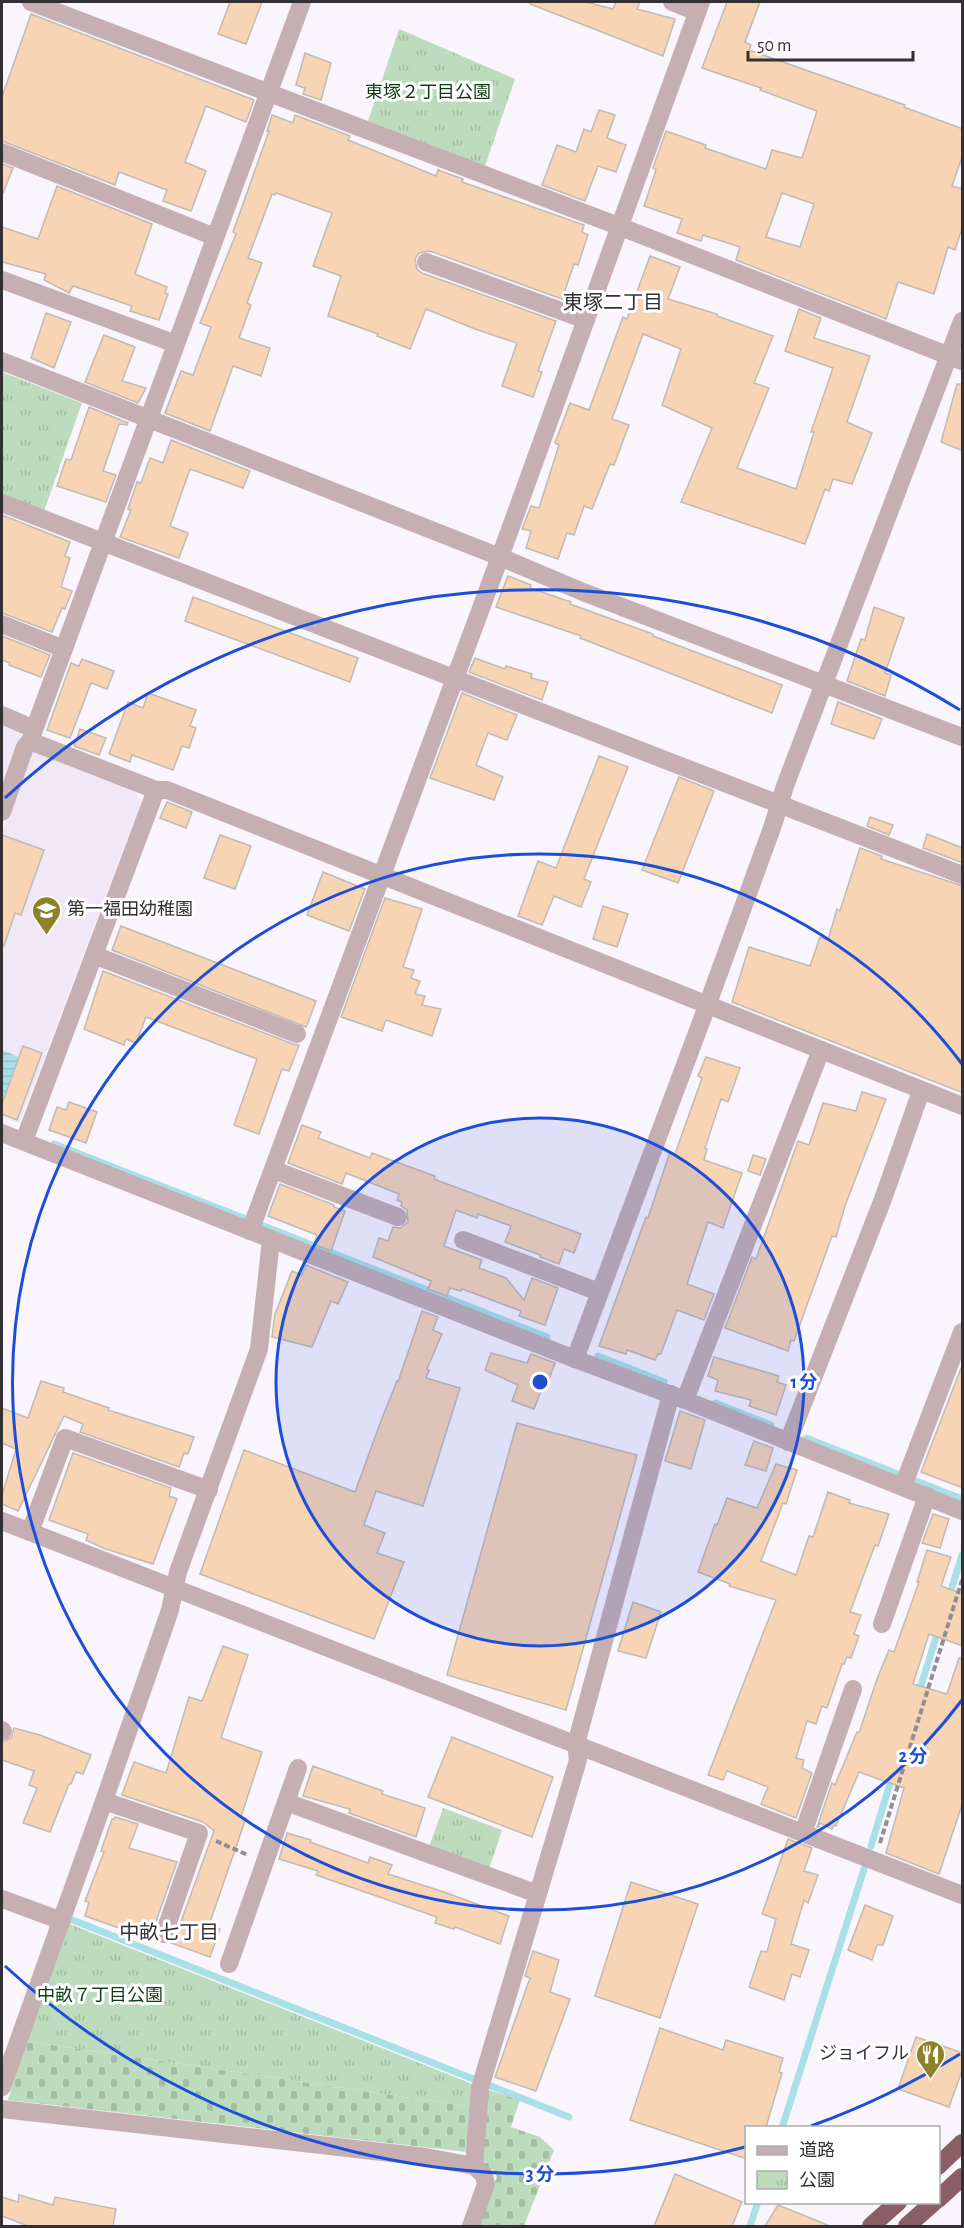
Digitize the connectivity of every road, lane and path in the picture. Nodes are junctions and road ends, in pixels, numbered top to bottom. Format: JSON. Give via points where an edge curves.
{"nodes":[{"id":1,"x":32,"y":2,"type":"edge"},
{"id":2,"x":302,"y":2,"type":"edge"},
{"id":3,"x":672,"y":2,"type":"edge"},
{"id":4,"x":699,"y":7,"type":"edge"},
{"id":5,"x":267,"y":93,"type":"junction"},
{"id":6,"x":2,"y":152,"type":"edge"},
{"id":7,"x":621,"y":227,"type":"junction"},
{"id":8,"x":215,"y":237,"type":"junction"},
{"id":9,"x":426,"y":262,"type":"dead end"},
{"id":10,"x":2,"y":280,"type":"edge"},
{"id":11,"x":586,"y":320,"type":"junction"},
{"id":12,"x":963,"y":321,"type":"edge"},
{"id":13,"x":176,"y":344,"type":"junction"},
{"id":14,"x":956,"y":359,"type":"edge"},
{"id":15,"x":2,"y":361,"type":"edge"},
{"id":16,"x":149,"y":419,"type":"junction"},
{"id":17,"x":2,"y":503,"type":"edge"},
{"id":18,"x":104,"y":543,"type":"junction"},
{"id":19,"x":500,"y":557,"type":"junction"},
{"id":20,"x":2,"y":624,"type":"edge"},
{"id":21,"x":64,"y":649,"type":"junction"},
{"id":22,"x":454,"y":679,"type":"junction"},
{"id":23,"x":824,"y":685,"type":"junction"},
{"id":24,"x":2,"y":716,"type":"edge"},
{"id":25,"x":32,"y":735,"type":"junction"},
{"id":26,"x":963,"y":737,"type":"edge"},
{"id":27,"x":156,"y":790,"type":"junction"},
{"id":28,"x":779,"y":804,"type":"junction"},
{"id":29,"x":2,"y":812,"type":"edge"},
{"id":30,"x":382,"y":874,"type":"junction"},
{"id":31,"x":963,"y":875,"type":"edge"},
{"id":32,"x":94,"y":955,"type":"junction"},
{"id":33,"x":707,"y":1006,"type":"junction"},
{"id":34,"x":297,"y":1034,"type":"dead end"},
{"id":35,"x":821,"y":1050,"type":"junction"},
{"id":36,"x":921,"y":1090,"type":"junction"},
{"id":37,"x":963,"y":1106,"type":"edge"},
{"id":38,"x":2,"y":1133,"type":"edge"},
{"id":39,"x":26,"y":1136,"type":"junction"},
{"id":40,"x":274,"y":1170,"type":"junction"},
{"id":41,"x":398,"y":1217,"type":"dead end"},
{"id":42,"x":253,"y":1225,"type":"junction"},
{"id":43,"x":271,"y":1240,"type":"junction"},
{"id":44,"x":463,"y":1240,"type":"dead end"},
{"id":45,"x":599,"y":1292,"type":"junction"},
{"id":46,"x":963,"y":1332,"type":"edge"},
{"id":47,"x":575,"y":1359,"type":"junction"},
{"id":48,"x":678,"y":1397,"type":"junction"},
{"id":49,"x":788,"y":1442,"type":"junction"},
{"id":50,"x":906,"y":1479,"type":"junction"},
{"id":51,"x":209,"y":1490,"type":"junction"},
{"id":52,"x":927,"y":1496,"type":"junction"},
{"id":53,"x":963,"y":1511,"type":"edge"},
{"id":54,"x":2,"y":1521,"type":"edge"},
{"id":55,"x":30,"y":1532,"type":"junction"},
{"id":56,"x":963,"y":1580,"type":"edge"},
{"id":57,"x":174,"y":1589,"type":"junction"},
{"id":58,"x":882,"y":1624,"type":"dead end"},
{"id":59,"x":854,"y":1689,"type":"dead end"},
{"id":60,"x":576,"y":1744,"type":"junction"},
{"id":61,"x":298,"y":1768,"type":"dead end"},
{"id":62,"x":104,"y":1801,"type":"junction"},
{"id":63,"x":286,"y":1802,"type":"junction"},
{"id":64,"x":199,"y":1833,"type":"junction"},
{"id":65,"x":803,"y":1833,"type":"junction"},
{"id":66,"x":251,"y":1856,"type":"dead end"},
{"id":67,"x":875,"y":1861,"type":"junction"},
{"id":68,"x":538,"y":1894,"type":"junction"},
{"id":69,"x":963,"y":1895,"type":"edge"},
{"id":70,"x":2,"y":1899,"type":"edge"},
{"id":71,"x":63,"y":1917,"type":"junction"},
{"id":72,"x":164,"y":1934,"type":"dead end"},
{"id":73,"x":229,"y":1964,"type":"dead end"},
{"id":74,"x":2,"y":2087,"type":"edge"},
{"id":75,"x":2,"y":2109,"type":"edge"},
{"id":76,"x":963,"y":2143,"type":"edge"},
{"id":77,"x":940,"y":2165,"type":"edge"},
{"id":78,"x":474,"y":2166,"type":"junction"},
{"id":79,"x":963,"y":2177,"type":"edge"},
{"id":80,"x":940,"y":2198,"type":"edge"},
{"id":81,"x":896,"y":2204,"type":"edge"},
{"id":82,"x":932,"y":2204,"type":"edge"},
{"id":83,"x":471,"y":2226,"type":"edge"},
{"id":84,"x":871,"y":2226,"type":"edge"},
{"id":85,"x":907,"y":2226,"type":"edge"}],
"edges":[{"from":1,"to":5,"type":"street"},
{"from":2,"to":5,"type":"street"},
{"from":3,"to":4,"type":"street"},
{"from":4,"to":7,"type":"street"},
{"from":5,"to":7,"type":"street"},
{"from":5,"to":8,"type":"street"},
{"from":6,"to":8,"type":"street"},
{"from":7,"to":11,"type":"street"},
{"from":7,"to":14,"type":"street"},
{"from":8,"to":13,"type":"street"},
{"from":9,"to":11,"type":"street"},
{"from":10,"to":13,"type":"street"},
{"from":11,"to":19,"type":"street"},
{"from":12,"to":14,"type":"street"},
{"from":13,"to":16,"type":"street"},
{"from":14,"to":23,"type":"street","via":[[908,459]]},
{"from":15,"to":16,"type":"street"},
{"from":16,"to":18,"type":"street"},
{"from":16,"to":19,"type":"street"},
{"from":17,"to":18,"type":"street"},
{"from":18,"to":21,"type":"street"},
{"from":18,"to":22,"type":"street"},
{"from":19,"to":22,"type":"street"},
{"from":19,"to":23,"type":"street"},
{"from":20,"to":21,"type":"street"},
{"from":21,"to":25,"type":"street"},
{"from":22,"to":28,"type":"street"},
{"from":22,"to":30,"type":"street"},
{"from":23,"to":26,"type":"street"},
{"from":23,"to":28,"type":"street"},
{"from":24,"to":25,"type":"street"},
{"from":25,"to":27,"type":"street"},
{"from":25,"to":29,"type":"street"},
{"from":27,"to":30,"type":"street","via":[[167,790]]},
{"from":27,"to":32,"type":"street"},
{"from":28,"to":31,"type":"street"},
{"from":28,"to":33,"type":"street"},
{"from":30,"to":33,"type":"street"},
{"from":30,"to":40,"type":"street"},
{"from":32,"to":34,"type":"street"},
{"from":32,"to":39,"type":"street"},
{"from":33,"to":35,"type":"street"},
{"from":33,"to":45,"type":"street"},
{"from":35,"to":36,"type":"street"},
{"from":35,"to":48,"type":"street"},
{"from":36,"to":37,"type":"street"},
{"from":36,"to":49,"type":"street"},
{"from":38,"to":39,"type":"street"},
{"from":39,"to":42,"type":"street"},
{"from":40,"to":41,"type":"street"},
{"from":40,"to":42,"type":"street"},
{"from":42,"to":43,"type":"street"},
{"from":43,"to":47,"type":"street"},
{"from":43,"to":51,"type":"street","via":[[259,1349]]},
{"from":44,"to":45,"type":"street"},
{"from":45,"to":47,"type":"street"},
{"from":46,"to":50,"type":"street"},
{"from":47,"to":48,"type":"street"},
{"from":48,"to":49,"type":"street"},
{"from":48,"to":60,"type":"street"},
{"from":49,"to":50,"type":"street"},
{"from":50,"to":52,"type":"street"},
{"from":51,"to":55,"type":"street","via":[[64,1438]]},
{"from":51,"to":57,"type":"street"},
{"from":52,"to":53,"type":"street"},
{"from":52,"to":58,"type":"street"},
{"from":54,"to":55,"type":"street"},
{"from":55,"to":57,"type":"street"},
{"from":56,"to":67,"type":"path"},
{"from":57,"to":60,"type":"street"},
{"from":57,"to":62,"type":"street"},
{"from":59,"to":65,"type":"street"},
{"from":60,"to":65,"type":"street"},
{"from":60,"to":68,"type":"street","via":[[578,1760]]},
{"from":61,"to":63,"type":"street"},
{"from":62,"to":64,"type":"street"},
{"from":62,"to":71,"type":"street"},
{"from":63,"to":68,"type":"street"},
{"from":63,"to":73,"type":"street"},
{"from":64,"to":66,"type":"path"},
{"from":64,"to":72,"type":"street"},
{"from":65,"to":67,"type":"street"},
{"from":67,"to":69,"type":"street"},
{"from":68,"to":78,"type":"street","via":[[482,2084]]},
{"from":70,"to":71,"type":"street"},
{"from":71,"to":74,"type":"street"},
{"from":75,"to":78,"type":"street","via":[[426,2157]]},
{"from":76,"to":77,"type":"highway"},
{"from":78,"to":83,"type":"street","via":[[484,2175],[486,2184]]},
{"from":79,"to":80,"type":"highway"},
{"from":81,"to":84,"type":"highway"},
{"from":82,"to":85,"type":"highway"}]}
